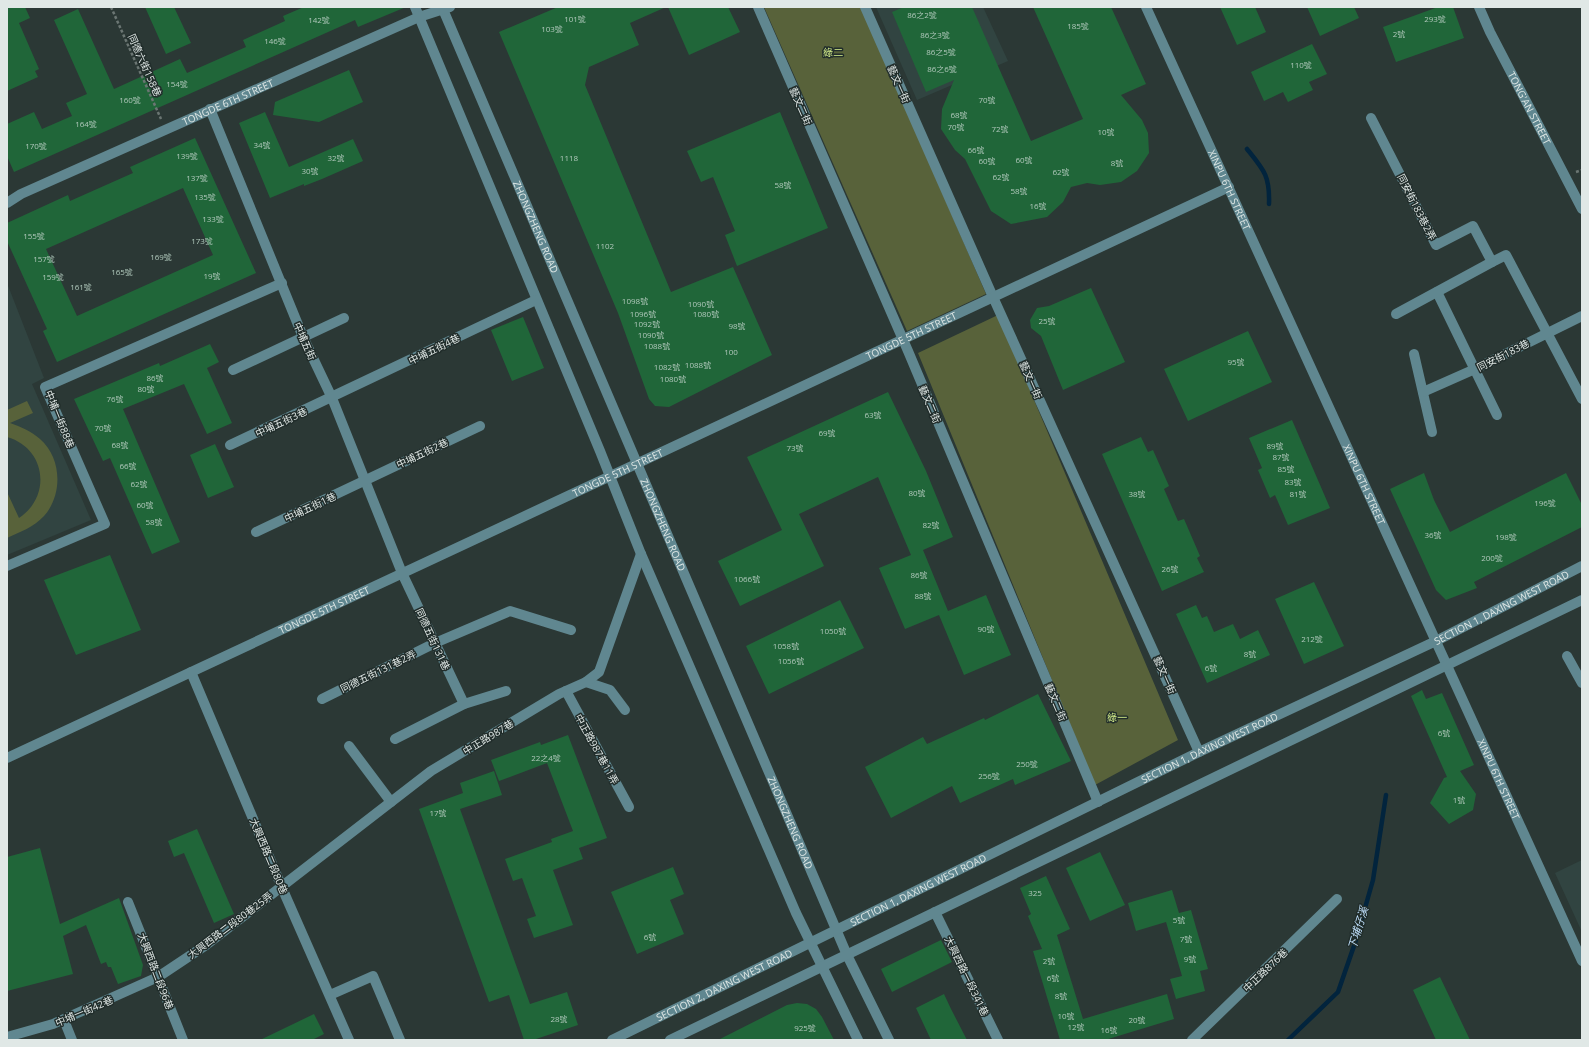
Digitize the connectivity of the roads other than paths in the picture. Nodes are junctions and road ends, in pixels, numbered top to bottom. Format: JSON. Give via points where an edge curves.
{"nodes":[{"id":1,"x":415,"y":7,"type":"edge"},
{"id":2,"x":758,"y":7,"type":"edge"},
{"id":3,"x":865,"y":7,"type":"edge"},
{"id":4,"x":1146,"y":7,"type":"edge"},
{"id":5,"x":1479,"y":7,"type":"edge"},
{"id":6,"x":445,"y":8,"type":"edge"},
{"id":7,"x":419,"y":17,"type":"junction"},
{"id":8,"x":210,"y":109,"type":"junction"},
{"id":9,"x":1371,"y":118,"type":"dead end"},
{"id":10,"x":1229,"y":187,"type":"junction"},
{"id":11,"x":7,"y":203,"type":"edge"},
{"id":12,"x":1582,"y":209,"type":"edge"},
{"id":13,"x":1492,"y":262,"type":"junction"},
{"id":14,"x":282,"y":282,"type":"junction"},
{"id":15,"x":1437,"y":292,"type":"junction"},
{"id":16,"x":993,"y":297,"type":"junction"},
{"id":17,"x":536,"y":300,"type":"junction"},
{"id":18,"x":1396,"y":314,"type":"dead end"},
{"id":19,"x":1582,"y":316,"type":"edge"},
{"id":20,"x":344,"y":318,"type":"dead end"},
{"id":21,"x":1548,"y":333,"type":"junction"},
{"id":22,"x":303,"y":337,"type":"junction"},
{"id":23,"x":903,"y":339,"type":"junction"},
{"id":24,"x":1414,"y":354,"type":"dead end"},
{"id":25,"x":1475,"y":369,"type":"junction"},
{"id":26,"x":233,"y":370,"type":"dead end"},
{"id":27,"x":1423,"y":392,"type":"junction"},
{"id":28,"x":332,"y":398,"type":"junction"},
{"id":29,"x":1582,"y":399,"type":"edge"},
{"id":30,"x":1497,"y":415,"type":"dead end"},
{"id":31,"x":480,"y":426,"type":"dead end"},
{"id":32,"x":1432,"y":432,"type":"dead end"},
{"id":33,"x":230,"y":445,"type":"dead end"},
{"id":34,"x":638,"y":463,"type":"junction"},
{"id":35,"x":610,"y":476,"type":"junction"},
{"id":36,"x":364,"y":481,"type":"junction"},
{"id":37,"x":256,"y":532,"type":"dead end"},
{"id":38,"x":641,"y":554,"type":"junction"},
{"id":39,"x":7,"y":566,"type":"edge"},
{"id":40,"x":1582,"y":566,"type":"edge"},
{"id":41,"x":402,"y":573,"type":"junction"},
{"id":42,"x":1582,"y":600,"type":"edge"},
{"id":43,"x":571,"y":630,"type":"dead end"},
{"id":44,"x":1436,"y":641,"type":"junction"},
{"id":45,"x":435,"y":643,"type":"junction"},
{"id":46,"x":1567,"y":656,"type":"dead end"},
{"id":47,"x":1447,"y":665,"type":"junction"},
{"id":48,"x":191,"y":672,"type":"junction"},
{"id":49,"x":586,"y":682,"type":"junction"},
{"id":50,"x":1582,"y":684,"type":"edge"},
{"id":51,"x":506,"y":691,"type":"dead end"},
{"id":52,"x":566,"y":691,"type":"junction"},
{"id":53,"x":322,"y":699,"type":"dead end"},
{"id":54,"x":464,"y":704,"type":"junction"},
{"id":55,"x":625,"y":710,"type":"dead end"},
{"id":56,"x":395,"y":739,"type":"dead end"},
{"id":57,"x":349,"y":746,"type":"dead end"},
{"id":58,"x":1199,"y":752,"type":"junction"},
{"id":59,"x":7,"y":758,"type":"edge"},
{"id":60,"x":391,"y":802,"type":"junction"},
{"id":61,"x":1098,"y":802,"type":"junction"},
{"id":62,"x":629,"y":807,"type":"dead end"},
{"id":63,"x":282,"y":886,"type":"junction"},
{"id":64,"x":1338,"y":899,"type":"dead end"},
{"id":65,"x":128,"y":902,"type":"dead end"},
{"id":66,"x":935,"y":912,"type":"junction"},
{"id":67,"x":837,"y":930,"type":"junction"},
{"id":68,"x":810,"y":943,"type":"junction"},
{"id":69,"x":847,"y":955,"type":"junction"},
{"id":70,"x":1582,"y":961,"type":"edge"},
{"id":71,"x":821,"y":967,"type":"junction"},
{"id":72,"x":158,"y":977,"type":"junction"},
{"id":73,"x":330,"y":995,"type":"junction"},
{"id":74,"x":64,"y":1020,"type":"junction"},
{"id":75,"x":7,"y":1037,"type":"edge"},
{"id":76,"x":856,"y":1039,"type":"edge"},
{"id":77,"x":72,"y":1040,"type":"edge"},
{"id":78,"x":183,"y":1040,"type":"edge"},
{"id":79,"x":350,"y":1040,"type":"edge"},
{"id":80,"x":400,"y":1040,"type":"edge"},
{"id":81,"x":612,"y":1040,"type":"edge"},
{"id":82,"x":670,"y":1040,"type":"edge"},
{"id":83,"x":889,"y":1040,"type":"edge"},
{"id":84,"x":998,"y":1040,"type":"edge"},
{"id":85,"x":1192,"y":1040,"type":"edge"}],
"edges":[{"from":1,"to":7,"type":"street"},
{"from":2,"to":23,"type":"street","name":"藝文二街"},
{"from":3,"to":16,"type":"street","name":"藝文一街"},
{"from":4,"to":10,"type":"street","name":"XINPU 6TH STREET"},
{"from":5,"to":12,"type":"street","name":"TONG'AN STREET"},
{"from":6,"to":7,"type":"street","name":"TONGDE 6TH STREET"},
{"from":6,"to":34,"type":"street","name":"ZHONGZHENG ROAD"},
{"from":7,"to":8,"type":"street","name":"TONGDE 6TH STREET"},
{"from":7,"to":17,"type":"street"},
{"from":8,"to":11,"type":"street","name":"TONGDE 6TH STREET","via":[[21,194]]},
{"from":8,"to":14,"type":"street","name":"中埔五街"},
{"from":9,"to":13,"type":"street","name":"同安街183巷2弄","via":[[1436,245],[1473,226]]},
{"from":10,"to":16,"type":"street","name":"TONGDE 5TH STREET"},
{"from":10,"to":44,"type":"street","name":"XINPU 6TH STREET"},
{"from":13,"to":15,"type":"street"},
{"from":13,"to":21,"type":"street","via":[[1506,255]]},
{"from":14,"to":22,"type":"street","name":"中埔五街"},
{"from":14,"to":39,"type":"street","name":"中埔一街88巷","via":[[45,387],[105,524]]},
{"from":15,"to":18,"type":"street"},
{"from":15,"to":25,"type":"street"},
{"from":16,"to":23,"type":"street","name":"TONGDE 5TH STREET"},
{"from":16,"to":58,"type":"street","name":"藝文一街"},
{"from":17,"to":28,"type":"street","name":"中埔五街4巷"},
{"from":17,"to":35,"type":"street"},
{"from":19,"to":21,"type":"street","name":"同安街183巷"},
{"from":20,"to":22,"type":"street"},
{"from":21,"to":25,"type":"street","name":"同安街183巷"},
{"from":21,"to":29,"type":"street"},
{"from":22,"to":26,"type":"street"},
{"from":22,"to":28,"type":"street","name":"中埔五街"},
{"from":23,"to":34,"type":"street","name":"TONGDE 5TH STREET"},
{"from":23,"to":61,"type":"street","name":"藝文二街"},
{"from":24,"to":27,"type":"street"},
{"from":25,"to":27,"type":"street","name":"同安街183巷"},
{"from":25,"to":30,"type":"street"},
{"from":27,"to":32,"type":"street"},
{"from":28,"to":33,"type":"street","name":"中埔五街3巷"},
{"from":28,"to":36,"type":"street","name":"中埔五街"},
{"from":31,"to":36,"type":"street","name":"中埔五街2巷"},
{"from":34,"to":35,"type":"street","name":"TONGDE 5TH STREET"},
{"from":34,"to":67,"type":"street","name":"ZHONGZHENG ROAD"},
{"from":35,"to":38,"type":"street"},
{"from":35,"to":41,"type":"street","name":"TONGDE 5TH STREET"},
{"from":36,"to":37,"type":"street","name":"中埔五街1巷"},
{"from":36,"to":41,"type":"street","name":"中埔五街"},
{"from":38,"to":49,"type":"street","name":"中正路987巷","via":[[599,672]]},
{"from":38,"to":68,"type":"street"},
{"from":40,"to":44,"type":"street","name":"SECTION 1, DAXING WEST ROAD"},
{"from":41,"to":45,"type":"street","name":"同德五街131巷"},
{"from":41,"to":48,"type":"street","name":"TONGDE 5TH STREET"},
{"from":42,"to":47,"type":"street"},
{"from":43,"to":45,"type":"street","name":"同德五街131巷2弄","via":[[510,611]]},
{"from":44,"to":47,"type":"street","name":"XINPU 6TH STREET"},
{"from":44,"to":58,"type":"street","name":"SECTION 1, DAXING WEST ROAD"},
{"from":45,"to":53,"type":"street","name":"同德五街131巷2弄"},
{"from":45,"to":54,"type":"street","name":"同德五街131巷"},
{"from":46,"to":50,"type":"street"},
{"from":47,"to":66,"type":"street"},
{"from":47,"to":70,"type":"street","name":"XINPU 6TH STREET"},
{"from":48,"to":59,"type":"street","name":"TONGDE 5TH STREET"},
{"from":48,"to":63,"type":"street","name":"大興西路二段80巷"},
{"from":49,"to":52,"type":"street","name":"中正路987巷"},
{"from":49,"to":55,"type":"street","via":[[610,690]]},
{"from":51,"to":54,"type":"street"},
{"from":52,"to":60,"type":"street","name":"中正路987巷","via":[[431,771]]},
{"from":52,"to":62,"type":"street","name":"中正路987巷11弄"},
{"from":54,"to":56,"type":"street"},
{"from":57,"to":60,"type":"street"},
{"from":58,"to":61,"type":"street","name":"SECTION 1, DAXING WEST ROAD"},
{"from":60,"to":63,"type":"street","name":"中正路987巷"},
{"from":61,"to":67,"type":"street","name":"SECTION 1, DAXING WEST ROAD"},
{"from":63,"to":72,"type":"street","name":"大興西路二段80巷25弄","via":[[206,945]]},
{"from":63,"to":73,"type":"street","name":"大興西路二段80巷"},
{"from":64,"to":85,"type":"street","name":"中正路876巷"},
{"from":65,"to":72,"type":"street","name":"大興西路二段96巷"},
{"from":66,"to":69,"type":"street"},
{"from":66,"to":84,"type":"street","name":"大興西路一段341巷"},
{"from":67,"to":68,"type":"street","name":"SECTION 2, DAXING WEST ROAD"},
{"from":67,"to":69,"type":"street","name":"ZHONGZHENG ROAD"},
{"from":68,"to":71,"type":"street"},
{"from":68,"to":81,"type":"street","name":"SECTION 2, DAXING WEST ROAD"},
{"from":69,"to":71,"type":"street"},
{"from":69,"to":83,"type":"street","name":"ZHONGZHENG ROAD"},
{"from":71,"to":76,"type":"street"},
{"from":71,"to":82,"type":"street"},
{"from":72,"to":74,"type":"street","name":"中埔一街42巷"},
{"from":72,"to":78,"type":"street","name":"大興西路二段96巷"},
{"from":73,"to":79,"type":"street","name":"大興西路二段80巷"},
{"from":73,"to":80,"type":"street","via":[[373,976]]},
{"from":74,"to":75,"type":"street","name":"中埔一街42巷"},
{"from":74,"to":77,"type":"street"}]}
